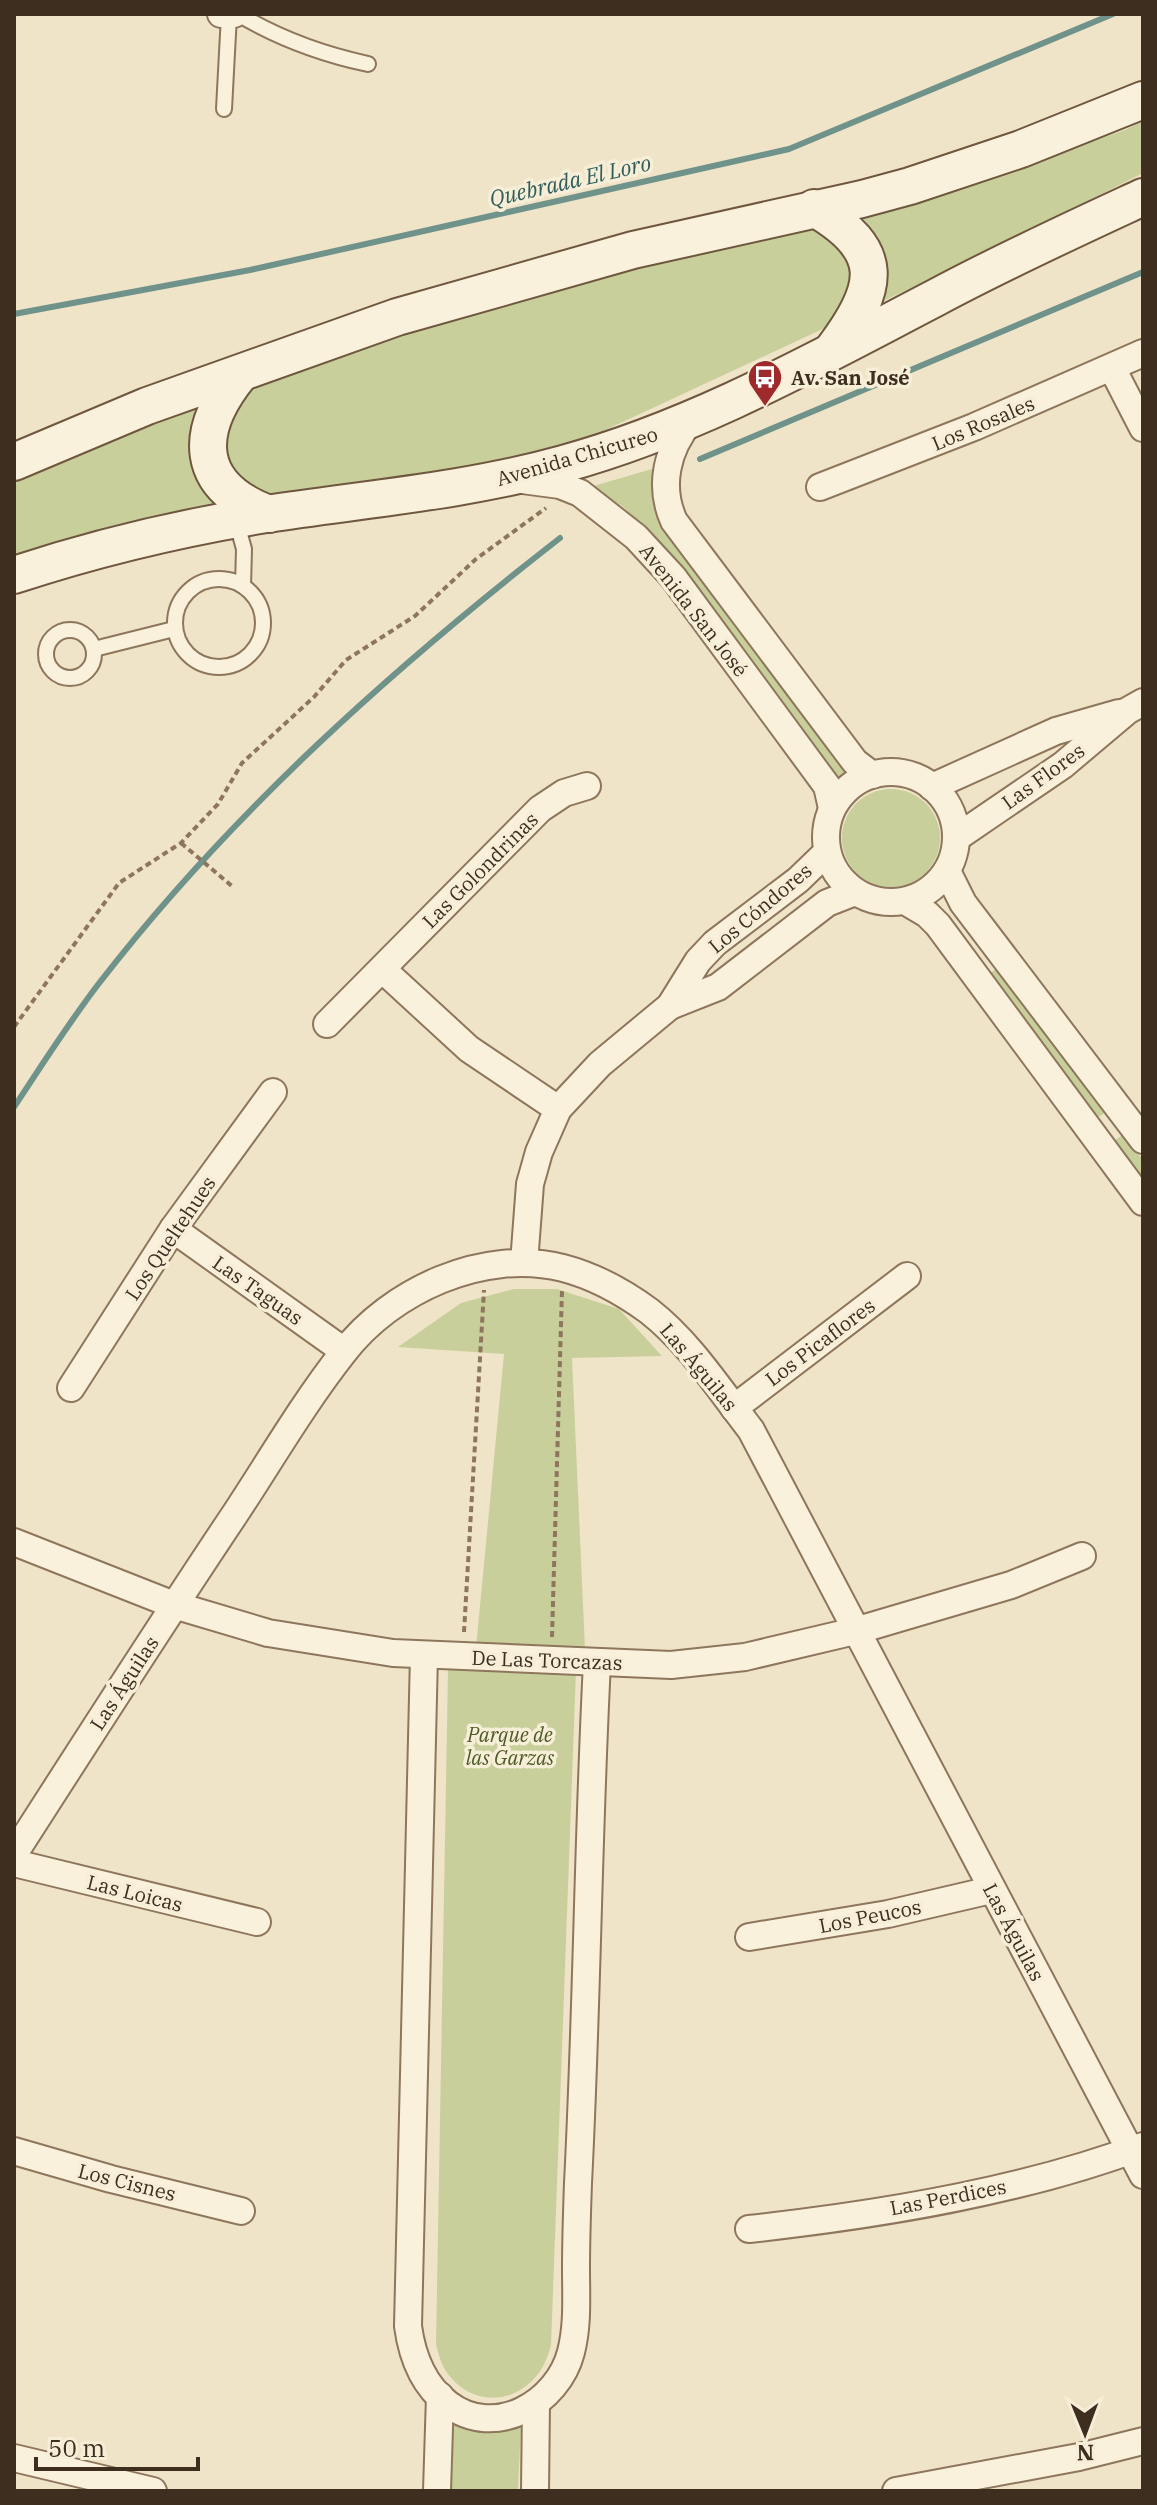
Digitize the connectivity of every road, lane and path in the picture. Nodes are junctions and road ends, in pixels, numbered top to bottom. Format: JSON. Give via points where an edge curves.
{"nodes":[{"id":1,"x":231,"y":14,"type":"edge"},
{"id":2,"x":368,"y":64,"type":"dead end"},
{"id":3,"x":1143,"y":100,"type":"edge"},
{"id":4,"x":224,"y":109,"type":"dead end"},
{"id":5,"x":1143,"y":197,"type":"edge"},
{"id":6,"x":814,"y":208,"type":"junction"},
{"id":7,"x":831,"y":353,"type":"junction"},
{"id":8,"x":1143,"y":353,"type":"edge"},
{"id":9,"x":1112,"y":368,"type":"junction"},
{"id":10,"x":240,"y":374,"type":"junction"},
{"id":11,"x":691,"y":420,"type":"junction"},
{"id":12,"x":1143,"y":428,"type":"edge"},
{"id":13,"x":14,"y":462,"type":"edge"},
{"id":14,"x":502,"y":480,"type":"junction"},
{"id":15,"x":820,"y":487,"type":"dead end"},
{"id":16,"x":570,"y":488,"type":"junction"},
{"id":17,"x":252,"y":517,"type":"junction"},
{"id":18,"x":14,"y":575,"type":"edge"},
{"id":19,"x":243,"y":586,"type":"junction"},
{"id":20,"x":174,"y":629,"type":"junction"},
{"id":21,"x":94,"y":649,"type":"dead end"},
{"id":22,"x":1135,"y":706,"type":"edge"},
{"id":23,"x":872,"y":775,"type":"junction"},
{"id":24,"x":587,"y":786,"type":"dead end"},
{"id":25,"x":932,"y":787,"type":"junction"},
{"id":26,"x":832,"y":808,"type":"junction"},
{"id":27,"x":956,"y":838,"type":"junction"},
{"id":28,"x":181,"y":843,"type":"junction"},
{"id":29,"x":827,"y":852,"type":"junction"},
{"id":30,"x":947,"y":871,"type":"junction"},
{"id":31,"x":233,"y":887,"type":"dead end"},
{"id":32,"x":855,"y":892,"type":"junction"},
{"id":33,"x":905,"y":901,"type":"junction"},
{"id":34,"x":382,"y":969,"type":"junction"},
{"id":35,"x":670,"y":1006,"type":"junction"},
{"id":36,"x":327,"y":1024,"type":"dead end"},
{"id":37,"x":14,"y":1027,"type":"edge"},
{"id":38,"x":273,"y":1092,"type":"dead end"},
{"id":39,"x":558,"y":1109,"type":"junction"},
{"id":40,"x":1143,"y":1140,"type":"edge"},
{"id":41,"x":1143,"y":1202,"type":"edge"},
{"id":42,"x":173,"y":1229,"type":"junction"},
{"id":43,"x":524,"y":1263,"type":"junction"},
{"id":44,"x":486,"y":1267,"type":"junction"},
{"id":45,"x":562,"y":1268,"type":"junction"},
{"id":46,"x":907,"y":1276,"type":"dead end"},
{"id":47,"x":344,"y":1351,"type":"junction"},
{"id":48,"x":71,"y":1388,"type":"dead end"},
{"id":49,"x":734,"y":1408,"type":"junction"},
{"id":50,"x":14,"y":1542,"type":"edge"},
{"id":51,"x":1082,"y":1556,"type":"dead end"},
{"id":52,"x":174,"y":1605,"type":"junction"},
{"id":53,"x":855,"y":1631,"type":"junction"},
{"id":54,"x":424,"y":1655,"type":"junction"},
{"id":55,"x":462,"y":1657,"type":"junction"},
{"id":56,"x":551,"y":1661,"type":"junction"},
{"id":57,"x":597,"y":1663,"type":"junction"},
{"id":58,"x":14,"y":1854,"type":"edge"},
{"id":59,"x":14,"y":1863,"type":"edge"},
{"id":60,"x":991,"y":1890,"type":"junction"},
{"id":61,"x":257,"y":1922,"type":"dead end"},
{"id":62,"x":749,"y":1937,"type":"dead end"},
{"id":63,"x":1137,"y":2149,"type":"edge"},
{"id":64,"x":14,"y":2151,"type":"edge"},
{"id":65,"x":1143,"y":2175,"type":"edge"},
{"id":66,"x":241,"y":2211,"type":"dead end"},
{"id":67,"x":749,"y":2229,"type":"dead end"},
{"id":68,"x":440,"y":2396,"type":"junction"},
{"id":69,"x":536,"y":2403,"type":"junction"},
{"id":70,"x":1143,"y":2441,"type":"edge"},
{"id":71,"x":14,"y":2458,"type":"edge"},
{"id":72,"x":153,"y":2491,"type":"edge"},
{"id":73,"x":437,"y":2491,"type":"edge"},
{"id":74,"x":535,"y":2491,"type":"edge"},
{"id":75,"x":896,"y":2491,"type":"edge"}],
"edges":[{"from":1,"to":2,"type":"lane","via":[[324,54]]},
{"from":1,"to":4,"type":"lane"},
{"from":3,"to":6,"type":"main road","via":[[957,171]]},
{"from":5,"to":7,"type":"main road","name":"Avenida Chicureo","via":[[980,274]]},
{"from":6,"to":7,"type":"main road","via":[[856,239],[868,271],[861,310]]},
{"from":6,"to":10,"type":"main road","via":[[519,280]]},
{"from":7,"to":11,"type":"main road","name":"Avenida Chicureo"},
{"from":8,"to":9,"type":"street","name":"Los Rosales"},
{"from":9,"to":12,"type":"street"},
{"from":9,"to":15,"type":"street","name":"Los Rosales"},
{"from":10,"to":13,"type":"main road"},
{"from":10,"to":17,"type":"main road","via":[[214,417],[208,453],[225,489],[247,505]]},
{"from":11,"to":14,"type":"main road","name":"Avenida Chicureo","via":[[633,444]]},
{"from":11,"to":23,"type":"street","name":"Avenida San José","via":[[666,467],[674,521],[855,762]]},
{"from":14,"to":16,"type":"street","name":"Avenida San José"},
{"from":14,"to":17,"type":"main road","name":"Avenida Chicureo"},
{"from":16,"to":26,"type":"street","name":"Avenida San José","via":[[625,527],[673,577],[827,786]]},
{"from":16,"to":28,"type":"path","via":[[476,559],[415,616],[346,660],[242,763],[218,804]]},
{"from":17,"to":18,"type":"main road","name":"Avenida Chicureo","via":[[144,538]]},
{"from":17,"to":19,"type":"lane"},
{"from":19,"to":20,"type":"lane","via":[[216,578],[189,589],[175,614]]},
{"from":19,"to":20,"type":"lane","via":[[254,596],[264,624],[254,651],[242,661],[214,667],[199,663],[187,655]]},
{"from":20,"to":21,"type":"lane"},
{"from":22,"to":25,"type":"street","name":"Las Flores","via":[[1056,731]]},
{"from":22,"to":27,"type":"street","name":"Las Flores","via":[[1063,765]]},
{"from":23,"to":25,"type":"street","via":[[907,774]]},
{"from":23,"to":26,"type":"street","via":[[844,791]]},
{"from":24,"to":34,"type":"street","name":"Las Golondrinas","via":[[540,809]]},
{"from":25,"to":27,"type":"street","via":[[950,809]]},
{"from":26,"to":29,"type":"street","via":[[825,834]]},
{"from":27,"to":30,"type":"street"},
{"from":28,"to":31,"type":"path"},
{"from":28,"to":37,"type":"path","via":[[119,883]]},
{"from":29,"to":32,"type":"street","via":[[840,879]]},
{"from":29,"to":35,"type":"street","name":"Los Cóndores","via":[[715,943]]},
{"from":30,"to":33,"type":"street","via":[[929,890]]},
{"from":30,"to":40,"type":"street","via":[[963,903]]},
{"from":32,"to":33,"type":"street","via":[[879,902]]},
{"from":32,"to":35,"type":"street","name":"Los Cóndores","via":[[827,903],[718,987]]},
{"from":33,"to":41,"type":"street","via":[[938,925]]},
{"from":34,"to":36,"type":"street","name":"Las Golondrinas"},
{"from":34,"to":39,"type":"street","via":[[469,1049]]},
{"from":35,"to":39,"type":"street","name":"Los Cóndores","via":[[600,1064]]},
{"from":38,"to":42,"type":"street","name":"Los Queltehues"},
{"from":39,"to":43,"type":"street","name":"Los Cóndores","via":[[530,1184]]},
{"from":42,"to":47,"type":"street","name":"Las Taguas"},
{"from":42,"to":48,"type":"street","name":"Los Queltehues"},
{"from":43,"to":44,"type":"street","name":"Las Águilas"},
{"from":43,"to":45,"type":"street","name":"Las Águilas"},
{"from":44,"to":47,"type":"street","name":"Las Águilas","via":[[413,1293]]},
{"from":44,"to":55,"type":"path"},
{"from":45,"to":49,"type":"street","name":"Las Águilas","via":[[611,1286],[650,1312]]},
{"from":45,"to":56,"type":"path"},
{"from":46,"to":49,"type":"street","name":"Los Picaflores"},
{"from":47,"to":52,"type":"street","name":"Las Águilas"},
{"from":49,"to":53,"type":"street","name":"Las Águilas","via":[[751,1430]]},
{"from":50,"to":52,"type":"street","name":"De Las Torcazas"},
{"from":51,"to":53,"type":"street","name":"De Las Torcazas","via":[[1011,1585]]},
{"from":52,"to":54,"type":"street","name":"De Las Torcazas","via":[[268,1633]]},
{"from":52,"to":58,"type":"street","name":"Las Águilas"},
{"from":53,"to":57,"type":"street","name":"De Las Torcazas","via":[[745,1657],[671,1665]]},
{"from":53,"to":60,"type":"street","name":"Las Águilas"},
{"from":54,"to":55,"type":"street","name":"De Las Torcazas"},
{"from":54,"to":68,"type":"street","via":[[407,2312],[417,2363]]},
{"from":55,"to":56,"type":"street","name":"De Las Torcazas"},
{"from":56,"to":57,"type":"street","name":"De Las Torcazas"},
{"from":57,"to":69,"type":"street","via":[[575,2327],[567,2366],[554,2388]]},
{"from":59,"to":61,"type":"street","name":"Las Loicas"},
{"from":60,"to":62,"type":"street","name":"Los Peucos"},
{"from":60,"to":63,"type":"street","name":"Las Águilas"},
{"from":63,"to":65,"type":"street","name":"Las Águilas"},
{"from":63,"to":67,"type":"street","name":"Las Perdices","via":[[965,2194]]},
{"from":64,"to":66,"type":"street","name":"Los Cisnes"},
{"from":68,"to":69,"type":"street","via":[[457,2410],[479,2417],[516,2414]]},
{"from":68,"to":73,"type":"street"},
{"from":69,"to":74,"type":"street"},
{"from":70,"to":75,"type":"street"},
{"from":71,"to":72,"type":"street"}]}
